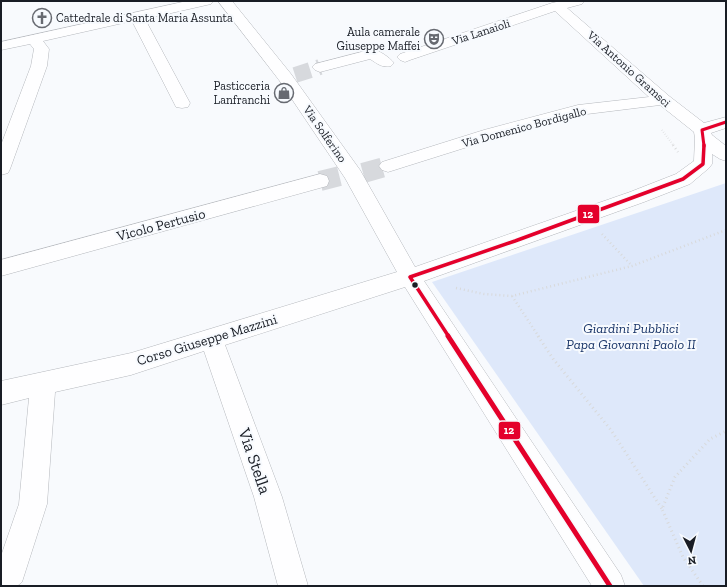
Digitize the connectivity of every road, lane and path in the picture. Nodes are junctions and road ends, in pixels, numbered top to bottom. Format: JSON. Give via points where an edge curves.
{"nodes":[{"id":1,"x":225,"y":1,"type":"edge"},
{"id":2,"x":200,"y":2,"type":"edge"},
{"id":3,"x":570,"y":2,"type":"edge"},
{"id":4,"x":140,"y":21,"type":"junction"},
{"id":5,"x":38,"y":44,"type":"junction"},
{"id":6,"x":1,"y":46,"type":"edge"},
{"id":7,"x":405,"y":57,"type":"dead end"},
{"id":8,"x":386,"y":63,"type":"dead end"},
{"id":9,"x":320,"y":68,"type":"tunnel mouth"},
{"id":10,"x":663,"y":100,"type":"junction"},
{"id":11,"x":182,"y":103,"type":"dead end"},
{"id":12,"x":726,"y":122,"type":"edge"},
{"id":13,"x":703,"y":134,"type":"junction"},
{"id":14,"x":726,"y":142,"type":"edge"},
{"id":15,"x":726,"y":155,"type":"edge"},
{"id":16,"x":388,"y":166,"type":"tunnel mouth"},
{"id":17,"x":1,"y":170,"type":"edge"},
{"id":18,"x":320,"y":181,"type":"tunnel mouth"},
{"id":19,"x":586,"y":216,"type":"junction"},
{"id":20,"x":726,"y":230,"type":"edge"},
{"id":21,"x":632,"y":266,"type":"junction"},
{"id":22,"x":1,"y":268,"type":"edge"},
{"id":23,"x":417,"y":275,"type":"junction"},
{"id":24,"x":512,"y":296,"type":"junction"},
{"id":25,"x":211,"y":338,"type":"junction"},
{"id":26,"x":43,"y":383,"type":"junction"},
{"id":27,"x":1,"y":392,"type":"edge"},
{"id":28,"x":726,"y":431,"type":"edge"},
{"id":29,"x":662,"y":509,"type":"junction"},
{"id":30,"x":1,"y":581,"type":"edge"},
{"id":31,"x":293,"y":586,"type":"edge"},
{"id":32,"x":610,"y":586,"type":"edge"},
{"id":33,"x":703,"y":586,"type":"edge"}],
"edges":[{"from":1,"to":23,"type":"street","name":"Via Solferino","via":[[290,76]]},
{"from":2,"to":4,"type":"street"},
{"from":3,"to":7,"type":"street","name":"Via Lanaioli"},
{"from":3,"to":10,"type":"street","name":"Via Antonio Gramsci"},
{"from":4,"to":5,"type":"street"},
{"from":4,"to":11,"type":"street"},
{"from":5,"to":6,"type":"street"},
{"from":5,"to":17,"type":"street","via":[[39,66]]},
{"from":8,"to":9,"type":"street","via":[[373,54]]},
{"from":10,"to":13,"type":"street","name":"Via Antonio Gramsci"},
{"from":10,"to":16,"type":"street","name":"Via Domenico Bordigallo","via":[[578,110]]},
{"from":12,"to":13,"type":"street"},
{"from":13,"to":14,"type":"street"},
{"from":13,"to":15,"type":"street","name":"Via Antonio Gramsci"},
{"from":13,"to":19,"type":"street","name":"Corso Giuseppe Mazzini","via":[[703,164],[683,179]]},
{"from":18,"to":22,"type":"street","name":"Vicolo Pertusio"},
{"from":19,"to":21,"type":"path"},
{"from":19,"to":23,"type":"street","name":"Corso Giuseppe Mazzini"},
{"from":20,"to":21,"type":"path"},
{"from":21,"to":24,"type":"path"},
{"from":23,"to":24,"type":"path","via":[[432,282],[484,294]]},
{"from":23,"to":25,"type":"street","name":"Corso Giuseppe Mazzini"},
{"from":23,"to":32,"type":"street","name":"Via Solferino"},
{"from":24,"to":29,"type":"path","via":[[554,360],[611,430]]},
{"from":25,"to":26,"type":"street","name":"Corso Giuseppe Mazzini","via":[[130,364]]},
{"from":25,"to":31,"type":"street","name":"Via Stella","via":[[268,497]]},
{"from":26,"to":27,"type":"street","name":"Corso Giuseppe Mazzini"},
{"from":26,"to":30,"type":"street","via":[[33,504],[11,571]]},
{"from":28,"to":29,"type":"path","via":[[710,439],[675,476]]},
{"from":29,"to":33,"type":"path","via":[[683,557]]}]}
